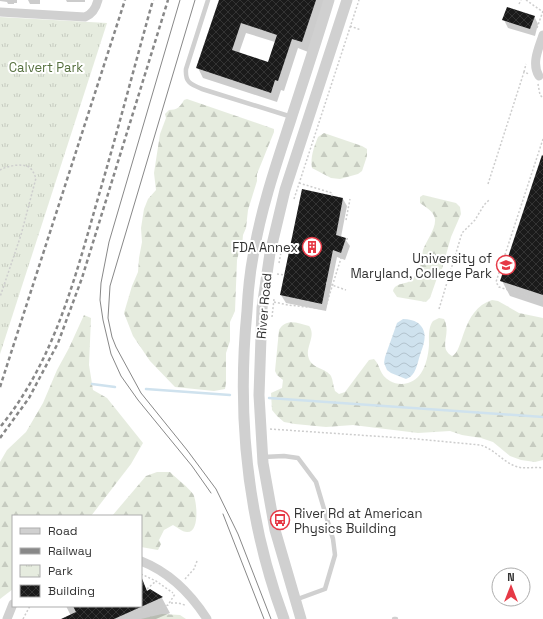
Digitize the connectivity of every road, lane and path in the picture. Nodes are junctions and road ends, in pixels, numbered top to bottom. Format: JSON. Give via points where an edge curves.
{"nodes":[{"id":1,"x":98,"y":0,"type":"edge"},
{"id":2,"x":208,"y":0,"type":"edge"},
{"id":3,"x":329,"y":0,"type":"edge"},
{"id":4,"x":347,"y":0,"type":"edge"},
{"id":5,"x":359,"y":0,"type":"edge"},
{"id":6,"x":521,"y":0,"type":"edge"},
{"id":7,"x":526,"y":0,"type":"edge"},
{"id":8,"x":519,"y":4,"type":"dead end"},
{"id":9,"x":0,"y":12,"type":"edge"},
{"id":10,"x":543,"y":12,"type":"edge"},
{"id":11,"x":350,"y":26,"type":"junction"},
{"id":12,"x":361,"y":30,"type":"dead end"},
{"id":13,"x":543,"y":35,"type":"edge"},
{"id":14,"x":539,"y":76,"type":"junction"},
{"id":15,"x":543,"y":98,"type":"edge"},
{"id":16,"x":292,"y":118,"type":"junction"},
{"id":17,"x":543,"y":139,"type":"edge"},
{"id":18,"x":0,"y":170,"type":"edge"},
{"id":19,"x":299,"y":183,"type":"junction"},
{"id":20,"x":488,"y":184,"type":"dead end"},
{"id":21,"x":332,"y":196,"type":"dead end"},
{"id":22,"x":350,"y":199,"type":"dead end"},
{"id":23,"x":489,"y":200,"type":"dead end"},
{"id":24,"x":293,"y":203,"type":"dead end"},
{"id":25,"x":346,"y":220,"type":"dead end"},
{"id":26,"x":348,"y":236,"type":"dead end"},
{"id":27,"x":283,"y":243,"type":"dead end"},
{"id":28,"x":279,"y":266,"type":"dead end"},
{"id":29,"x":285,"y":275,"type":"dead end"},
{"id":30,"x":277,"y":280,"type":"dead end"},
{"id":31,"x":326,"y":283,"type":"dead end"},
{"id":32,"x":332,"y":285,"type":"junction"},
{"id":33,"x":346,"y":290,"type":"dead end"},
{"id":34,"x":526,"y":290,"type":"dead end"},
{"id":35,"x":275,"y":294,"type":"dead end"},
{"id":36,"x":524,"y":295,"type":"junction"},
{"id":37,"x":0,"y":297,"type":"edge"},
{"id":38,"x":543,"y":301,"type":"edge"},
{"id":39,"x":274,"y":302,"type":"junction"},
{"id":40,"x":439,"y":309,"type":"dead end"},
{"id":41,"x":272,"y":319,"type":"dead end"},
{"id":42,"x":268,"y":429,"type":"dead end"},
{"id":43,"x":263,"y":457,"type":"junction"},
{"id":44,"x":543,"y":468,"type":"edge"},
{"id":45,"x":197,"y":561,"type":"dead end"},
{"id":46,"x":142,"y":562,"type":"edge"},
{"id":47,"x":142,"y":574,"type":"edge"},
{"id":48,"x":156,"y":581,"type":"junction"},
{"id":49,"x":147,"y":589,"type":"dead end"},
{"id":50,"x":177,"y":590,"type":"junction"},
{"id":51,"x":295,"y":600,"type":"junction"},
{"id":52,"x":171,"y":603,"type":"junction"},
{"id":53,"x":12,"y":606,"type":"edge"},
{"id":54,"x":187,"y":606,"type":"dead end"},
{"id":55,"x":29,"y":607,"type":"edge"},
{"id":56,"x":7,"y":619,"type":"edge"},
{"id":57,"x":22,"y":619,"type":"edge"},
{"id":58,"x":125,"y":619,"type":"edge"},
{"id":59,"x":207,"y":619,"type":"edge"},
{"id":60,"x":284,"y":619,"type":"edge"},
{"id":61,"x":301,"y":619,"type":"edge"}],
"edges":[{"from":1,"to":9,"type":"street","via":[[90,15],[78,17]]},
{"from":2,"to":16,"type":"lane","via":[[186,68],[185,76],[188,82],[202,89]]},
{"from":3,"to":16,"type":"street","name":"River Road"},
{"from":4,"to":43,"type":"street","name":"River Road","via":[[285,190],[270,253],[262,308],[259,364]]},
{"from":5,"to":11,"type":"path"},
{"from":6,"to":8,"type":"path"},
{"from":7,"to":10,"type":"path"},
{"from":11,"to":12,"type":"path"},
{"from":11,"to":19,"type":"path"},
{"from":13,"to":14,"type":"street","via":[[535,61]]},
{"from":14,"to":15,"type":"path","via":[[537,87]]},
{"from":14,"to":20,"type":"path","via":[[524,72]]},
{"from":16,"to":60,"type":"street","name":"River Road","via":[[268,192],[254,250],[243,371],[244,438],[254,512],[264,558]]},
{"from":17,"to":36,"type":"path","via":[[496,281],[499,287]]},
{"from":18,"to":37,"type":"path","via":[[5,167],[29,167],[36,178],[21,235]]},
{"from":19,"to":21,"type":"path","via":[[332,193]]},
{"from":19,"to":24,"type":"path"},
{"from":22,"to":25,"type":"path"},
{"from":23,"to":40,"type":"path","via":[[462,233]]},
{"from":26,"to":32,"type":"path"},
{"from":27,"to":28,"type":"path"},
{"from":29,"to":30,"type":"path","via":[[277,274]]},
{"from":31,"to":32,"type":"path"},
{"from":32,"to":33,"type":"path"},
{"from":32,"to":39,"type":"path","via":[[325,309]]},
{"from":34,"to":36,"type":"path"},
{"from":35,"to":39,"type":"path"},
{"from":36,"to":38,"type":"path"},
{"from":39,"to":41,"type":"path"},
{"from":42,"to":44,"type":"path","via":[[480,445],[516,467]]},
{"from":43,"to":51,"type":"street","name":"River Road","via":[[275,530]]},
{"from":43,"to":51,"type":"lane","via":[[298,458],[316,482],[333,538],[335,554],[325,589]]},
{"from":45,"to":50,"type":"path","via":[[194,569]]},
{"from":46,"to":50,"type":"street","via":[[161,571]]},
{"from":47,"to":48,"type":"path"},
{"from":48,"to":49,"type":"path"},
{"from":48,"to":50,"type":"path"},
{"from":50,"to":52,"type":"path"},
{"from":50,"to":59,"type":"street","via":[[194,600]]},
{"from":51,"to":61,"type":"street","name":"River Road"},
{"from":52,"to":54,"type":"path"},
{"from":52,"to":58,"type":"path","via":[[163,608],[143,611]]},
{"from":53,"to":56,"type":"street"},
{"from":55,"to":57,"type":"path"}]}
